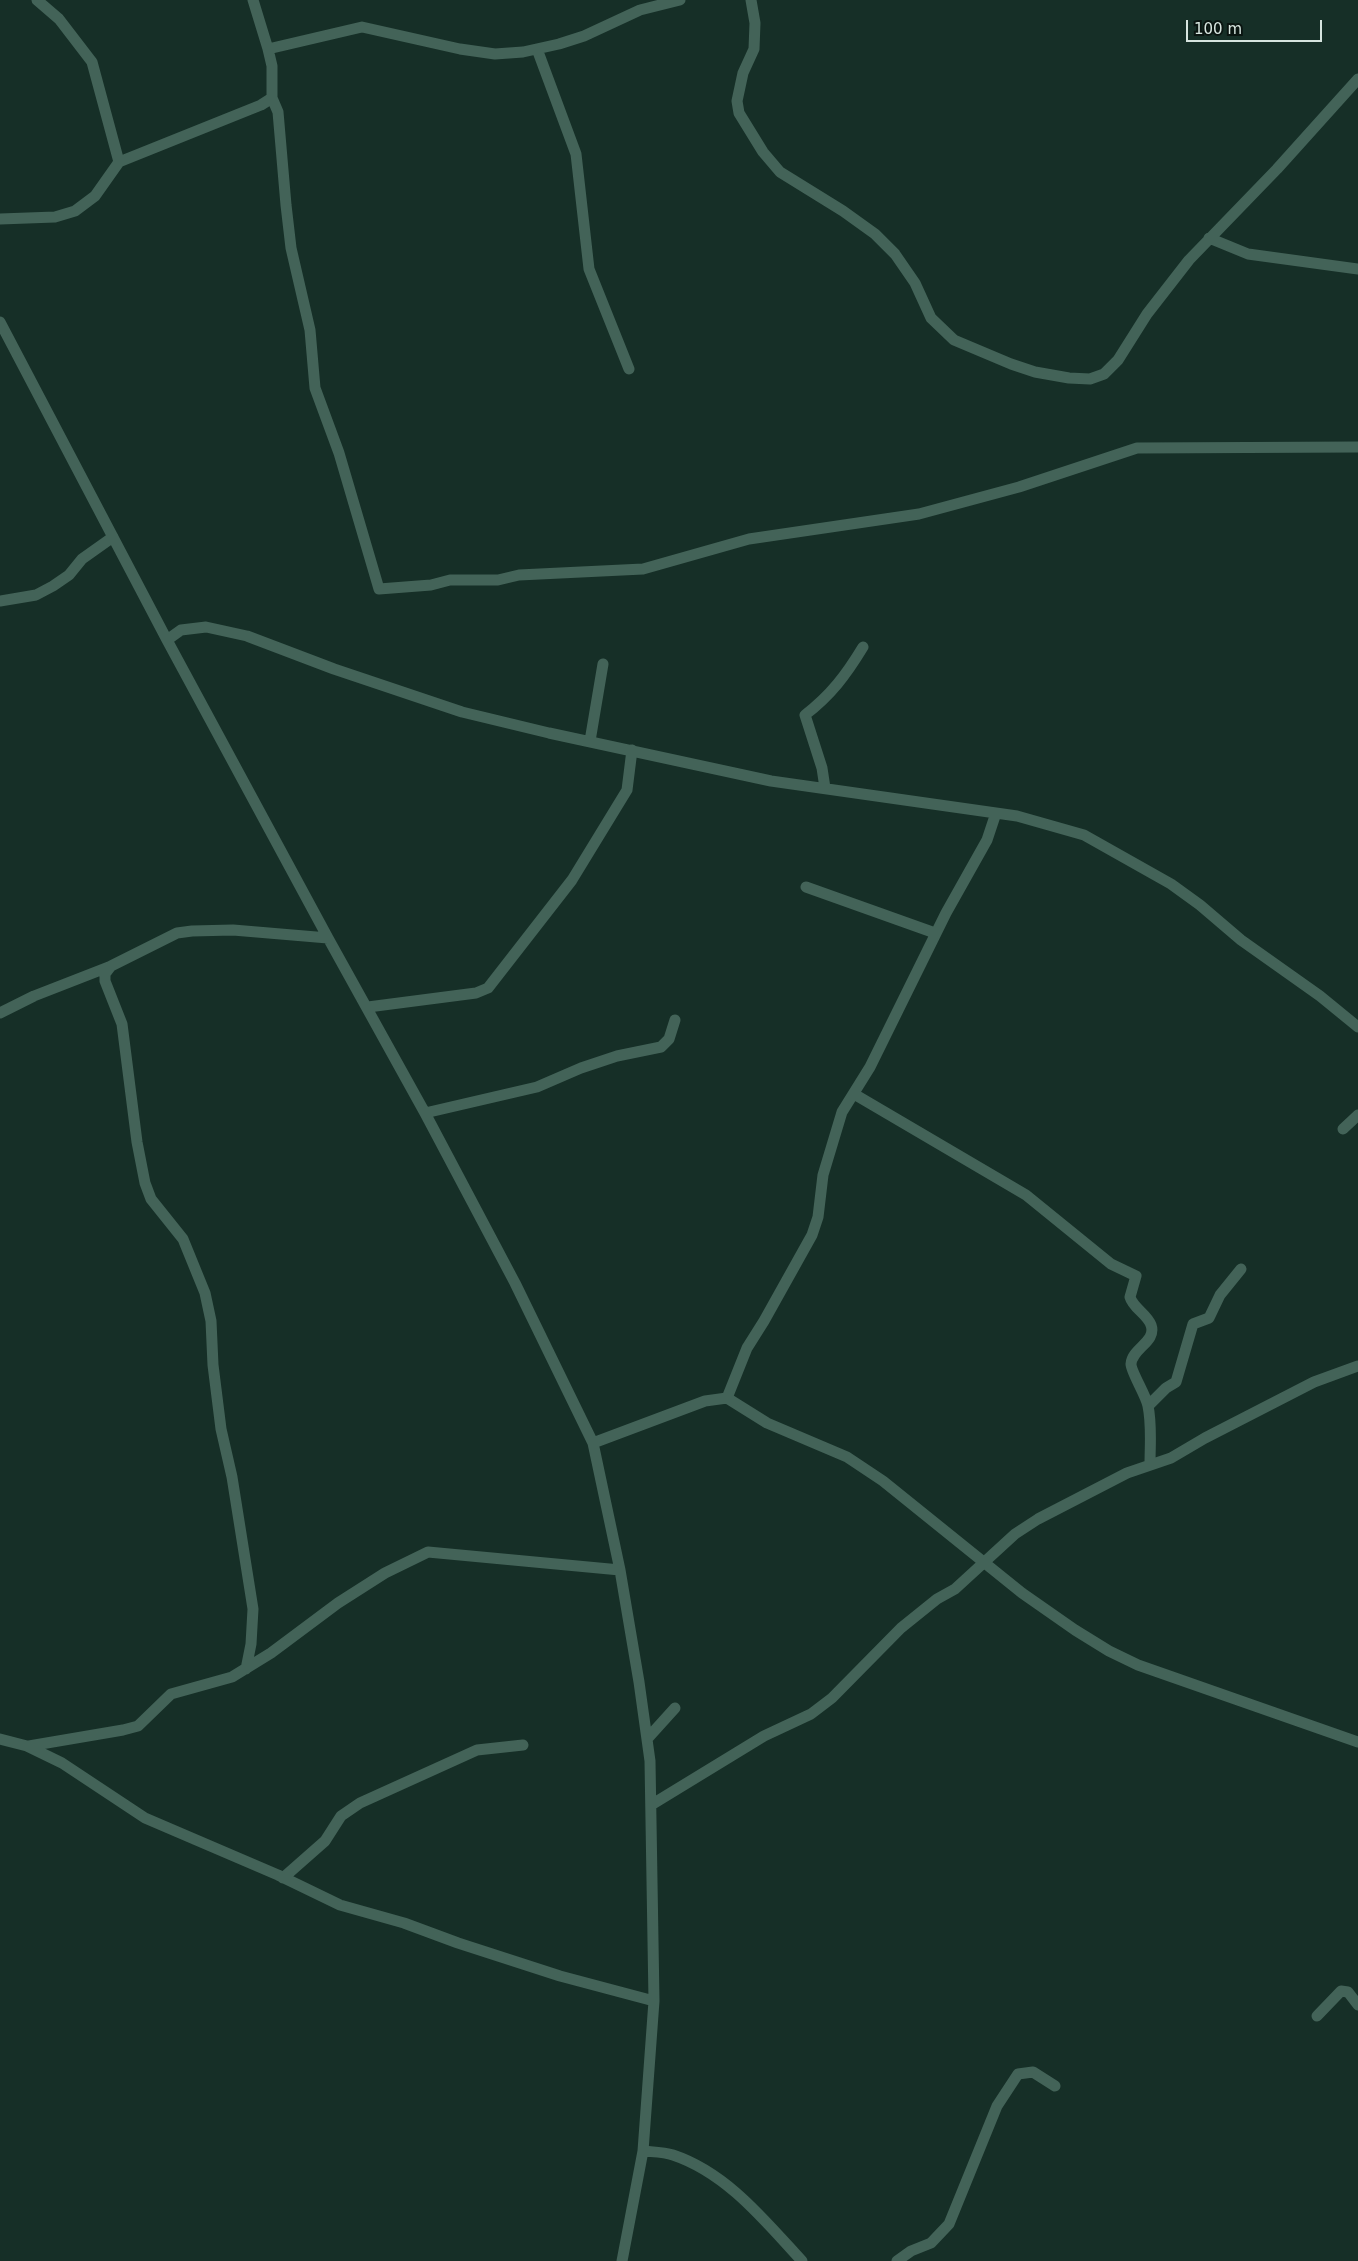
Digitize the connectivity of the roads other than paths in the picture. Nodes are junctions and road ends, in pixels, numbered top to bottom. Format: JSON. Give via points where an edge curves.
{"nodes":[{"id":1,"x":37,"y":0,"type":"edge"},
{"id":2,"x":253,"y":0,"type":"edge"},
{"id":3,"x":680,"y":0,"type":"edge"},
{"id":4,"x":751,"y":0,"type":"edge"},
{"id":5,"x":639,"y":5,"type":"edge"},
{"id":6,"x":268,"y":49,"type":"junction"},
{"id":7,"x":537,"y":50,"type":"junction"},
{"id":8,"x":1358,"y":80,"type":"edge"},
{"id":9,"x":272,"y":98,"type":"junction"},
{"id":10,"x":119,"y":162,"type":"junction"},
{"id":11,"x":0,"y":219,"type":"edge"},
{"id":12,"x":1209,"y":238,"type":"junction"},
{"id":13,"x":1358,"y":269,"type":"edge"},
{"id":14,"x":0,"y":322,"type":"edge"},
{"id":15,"x":629,"y":369,"type":"dead end"},
{"id":16,"x":1358,"y":448,"type":"edge"},
{"id":17,"x":113,"y":537,"type":"junction"},
{"id":18,"x":0,"y":600,"type":"edge"},
{"id":19,"x":168,"y":640,"type":"junction"},
{"id":20,"x":863,"y":648,"type":"dead end"},
{"id":21,"x":603,"y":664,"type":"dead end"},
{"id":22,"x":590,"y":741,"type":"junction"},
{"id":23,"x":632,"y":750,"type":"junction"},
{"id":24,"x":825,"y":788,"type":"junction"},
{"id":25,"x":996,"y":813,"type":"junction"},
{"id":26,"x":806,"y":887,"type":"dead end"},
{"id":27,"x":935,"y":933,"type":"junction"},
{"id":28,"x":328,"y":938,"type":"junction"},
{"id":29,"x":111,"y":966,"type":"junction"},
{"id":30,"x":368,"y":1007,"type":"junction"},
{"id":31,"x":0,"y":1013,"type":"edge"},
{"id":32,"x":675,"y":1020,"type":"dead end"},
{"id":33,"x":1358,"y":1027,"type":"edge"},
{"id":34,"x":854,"y":1094,"type":"junction"},
{"id":35,"x":425,"y":1113,"type":"junction"},
{"id":36,"x":1358,"y":1114,"type":"edge"},
{"id":37,"x":1343,"y":1130,"type":"dead end"},
{"id":38,"x":1241,"y":1269,"type":"dead end"},
{"id":39,"x":1358,"y":1366,"type":"edge"},
{"id":40,"x":727,"y":1398,"type":"junction"},
{"id":41,"x":1148,"y":1406,"type":"junction"},
{"id":42,"x":593,"y":1443,"type":"junction"},
{"id":43,"x":1150,"y":1464,"type":"junction"},
{"id":44,"x":984,"y":1562,"type":"junction"},
{"id":45,"x":620,"y":1570,"type":"junction"},
{"id":46,"x":246,"y":1669,"type":"junction"},
{"id":47,"x":675,"y":1708,"type":"dead end"},
{"id":48,"x":0,"y":1739,"type":"edge"},
{"id":49,"x":647,"y":1739,"type":"junction"},
{"id":50,"x":1358,"y":1742,"type":"edge"},
{"id":51,"x":523,"y":1745,"type":"dead end"},
{"id":52,"x":27,"y":1746,"type":"junction"},
{"id":53,"x":651,"y":1805,"type":"junction"},
{"id":54,"x":283,"y":1878,"type":"junction"},
{"id":55,"x":654,"y":2001,"type":"junction"},
{"id":56,"x":1358,"y":2005,"type":"edge"},
{"id":57,"x":1317,"y":2016,"type":"dead end"},
{"id":58,"x":1055,"y":2086,"type":"dead end"},
{"id":59,"x":643,"y":2151,"type":"junction"},
{"id":60,"x":622,"y":2261,"type":"edge"},
{"id":61,"x":802,"y":2261,"type":"edge"},
{"id":62,"x":896,"y":2261,"type":"edge"}],
"edges":[{"from":1,"to":10,"type":"street","via":[[59,19],[92,62]]},
{"from":2,"to":6,"type":"street"},
{"from":3,"to":5,"type":"street"},
{"from":4,"to":12,"type":"street","via":[[755,23],[754,49],[742,73],[737,101],[748,130],[780,172],[843,211],[875,234],[895,254],[915,283],[931,318],[954,340],[1035,372],[1090,379],[1104,374],[1118,360],[1164,291]]},
{"from":5,"to":7,"type":"street","via":[[584,36]]},
{"from":6,"to":7,"type":"street","via":[[362,27],[495,54]]},
{"from":6,"to":9,"type":"street","via":[[272,66]]},
{"from":7,"to":15,"type":"street","via":[[576,154],[589,269]]},
{"from":8,"to":12,"type":"street"},
{"from":9,"to":10,"type":"street"},
{"from":9,"to":16,"type":"street","via":[[278,112],[291,248],[310,330],[315,388],[339,453],[379,589],[431,585],[450,580],[498,580],[519,574],[643,569],[749,539],[919,514],[1019,487],[1136,448]]},
{"from":10,"to":11,"type":"street","via":[[95,196],[76,211],[55,217]]},
{"from":12,"to":13,"type":"street","via":[[1248,254]]},
{"from":14,"to":17,"type":"street"},
{"from":17,"to":18,"type":"street","via":[[82,559],[69,576],[54,586],[36,595]]},
{"from":17,"to":19,"type":"street"},
{"from":19,"to":22,"type":"street","via":[[190,627],[247,636],[462,712]]},
{"from":19,"to":28,"type":"street"},
{"from":20,"to":24,"type":"street","via":[[826,699],[805,715]]},
{"from":21,"to":22,"type":"street"},
{"from":22,"to":23,"type":"street"},
{"from":23,"to":24,"type":"street","via":[[771,781]]},
{"from":23,"to":30,"type":"street","via":[[627,790],[572,880],[488,988],[476,993]]},
{"from":24,"to":25,"type":"street"},
{"from":25,"to":27,"type":"street","via":[[987,840]]},
{"from":25,"to":33,"type":"street","via":[[1084,835],[1171,884]]},
{"from":26,"to":27,"type":"street"},
{"from":27,"to":34,"type":"street","via":[[889,1030]]},
{"from":28,"to":29,"type":"street","via":[[233,930],[176,933]]},
{"from":28,"to":30,"type":"street"},
{"from":29,"to":31,"type":"street"},
{"from":29,"to":46,"type":"street","via":[[105,974],[106,981],[122,1024],[144,1183],[151,1199],[183,1239],[205,1293],[211,1321],[212,1365],[221,1429],[253,1609]]},
{"from":30,"to":35,"type":"street"},
{"from":32,"to":35,"type":"street","via":[[669,1039],[661,1047],[617,1056],[537,1087]]},
{"from":34,"to":40,"type":"street","via":[[842,1112],[830,1149],[812,1235],[747,1348]]},
{"from":34,"to":41,"type":"street","via":[[1026,1195],[1111,1264],[1136,1276],[1130,1297],[1150,1324],[1151,1331],[1149,1340],[1133,1356],[1132,1367]]},
{"from":35,"to":42,"type":"street","via":[[515,1283]]},
{"from":36,"to":37,"type":"street"},
{"from":38,"to":41,"type":"street","via":[[1220,1295],[1209,1318],[1194,1324],[1176,1382]]},
{"from":39,"to":43,"type":"street","via":[[1314,1382],[1171,1458]]},
{"from":40,"to":42,"type":"street","via":[[705,1401]]},
{"from":40,"to":44,"type":"street","via":[[767,1422],[847,1457],[883,1481]]},
{"from":41,"to":43,"type":"street"},
{"from":42,"to":45,"type":"street"},
{"from":43,"to":44,"type":"street","via":[[1038,1519],[1015,1534]]},
{"from":44,"to":50,"type":"street","via":[[1030,1598],[1109,1651],[1138,1665]]},
{"from":44,"to":53,"type":"street","via":[[955,1589],[901,1628],[832,1698],[811,1714],[764,1736]]},
{"from":45,"to":46,"type":"street","via":[[428,1552],[385,1573],[338,1603]]},
{"from":45,"to":49,"type":"street"},
{"from":46,"to":52,"type":"street","via":[[232,1677],[170,1694],[138,1726]]},
{"from":47,"to":49,"type":"street"},
{"from":48,"to":52,"type":"street"},
{"from":49,"to":53,"type":"street"},
{"from":51,"to":54,"type":"street","via":[[477,1750],[360,1803],[341,1816],[325,1841]]},
{"from":52,"to":54,"type":"street","via":[[62,1763],[145,1818]]},
{"from":53,"to":55,"type":"street"},
{"from":54,"to":55,"type":"street","via":[[340,1904],[404,1922],[560,1976]]},
{"from":55,"to":59,"type":"street"},
{"from":56,"to":57,"type":"street","via":[[1348,1992],[1341,1991]]},
{"from":58,"to":62,"type":"street","via":[[1033,2072],[1018,2074],[997,2106],[948,2224],[931,2243]]},
{"from":59,"to":60,"type":"street"},
{"from":59,"to":61,"type":"street","via":[[673,2154],[710,2173],[743,2199]]}]}
